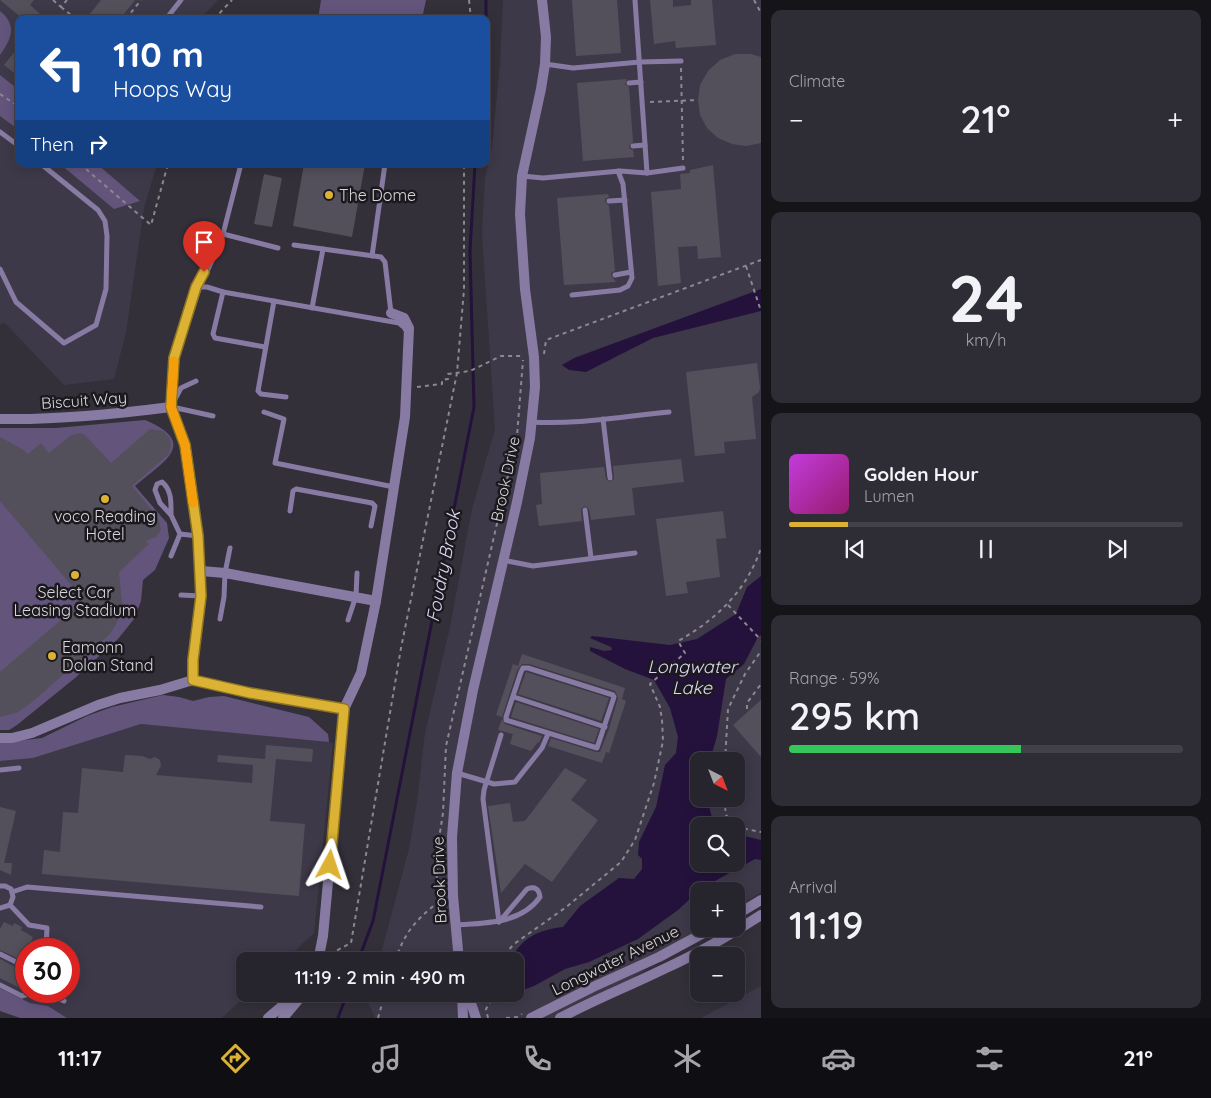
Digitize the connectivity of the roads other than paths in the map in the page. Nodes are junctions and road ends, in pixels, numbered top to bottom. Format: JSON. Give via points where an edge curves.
{"nodes":[{"id":1,"x":181,"y":0,"type":"edge"},
{"id":2,"x":542,"y":0,"type":"edge"},
{"id":3,"x":635,"y":0,"type":"edge"},
{"id":4,"x":169,"y":15,"type":"edge"},
{"id":5,"x":681,"y":61,"type":"road end"},
{"id":6,"x":640,"y":62,"type":"junction"},
{"id":7,"x":545,"y":64,"type":"junction"},
{"id":8,"x":641,"y":82,"type":"junction"},
{"id":9,"x":629,"y":83,"type":"dead end"},
{"id":10,"x":0,"y":132,"type":"edge"},
{"id":11,"x":15,"y":143,"type":"edge"},
{"id":12,"x":633,"y":146,"type":"dead end"},
{"id":13,"x":645,"y":146,"type":"junction"},
{"id":14,"x":45,"y":167,"type":"edge"},
{"id":15,"x":240,"y":167,"type":"edge"},
{"id":16,"x":385,"y":167,"type":"edge"},
{"id":17,"x":683,"y":168,"type":"road end"},
{"id":18,"x":618,"y":171,"type":"junction"},
{"id":19,"x":647,"y":173,"type":"junction"},
{"id":20,"x":522,"y":176,"type":"junction"},
{"id":21,"x":625,"y":200,"type":"junction"},
{"id":22,"x":609,"y":201,"type":"dead end"},
{"id":23,"x":223,"y":234,"type":"junction"},
{"id":24,"x":294,"y":245,"type":"dead end"},
{"id":25,"x":278,"y":248,"type":"dead end"},
{"id":26,"x":323,"y":249,"type":"junction"},
{"id":27,"x":372,"y":256,"type":"junction"},
{"id":28,"x":211,"y":257,"type":"joint"},
{"id":29,"x":0,"y":269,"type":"edge"},
{"id":30,"x":631,"y":272,"type":"junction"},
{"id":31,"x":615,"y":275,"type":"dead end"},
{"id":32,"x":196,"y":287,"type":"junction"},
{"id":33,"x":223,"y":292,"type":"junction"},
{"id":34,"x":572,"y":295,"type":"dead end"},
{"id":35,"x":274,"y":301,"type":"junction"},
{"id":36,"x":312,"y":308,"type":"junction"},
{"id":37,"x":391,"y":313,"type":"joint"},
{"id":38,"x":409,"y":343,"type":"junction"},
{"id":39,"x":265,"y":347,"type":"junction"},
{"id":40,"x":196,"y":381,"type":"dead end"},
{"id":41,"x":286,"y":398,"type":"dead end"},
{"id":42,"x":171,"y":407,"type":"junction"},
{"id":43,"x":264,"y":412,"type":"dead end"},
{"id":44,"x":669,"y":412,"type":"dead end"},
{"id":45,"x":213,"y":416,"type":"dead end"},
{"id":46,"x":0,"y":419,"type":"edge"},
{"id":47,"x":603,"y":419,"type":"junction"},
{"id":48,"x":532,"y":422,"type":"junction"},
{"id":49,"x":610,"y":478,"type":"dead end"},
{"id":50,"x":395,"y":488,"type":"junction"},
{"id":51,"x":290,"y":510,"type":"dead end"},
{"id":52,"x":585,"y":510,"type":"dead end"},
{"id":53,"x":171,"y":515,"type":"junction"},
{"id":54,"x":371,"y":526,"type":"dead end"},
{"id":55,"x":180,"y":534,"type":"junction"},
{"id":56,"x":198,"y":536,"type":"junction"},
{"id":57,"x":230,"y":548,"type":"dead end"},
{"id":58,"x":636,"y":553,"type":"dead end"},
{"id":59,"x":171,"y":556,"type":"dead end"},
{"id":60,"x":591,"y":558,"type":"junction"},
{"id":61,"x":502,"y":560,"type":"junction"},
{"id":62,"x":201,"y":571,"type":"junction"},
{"id":63,"x":225,"y":573,"type":"junction"},
{"id":64,"x":357,"y":573,"type":"dead end"},
{"id":65,"x":181,"y":595,"type":"dead end"},
{"id":66,"x":201,"y":596,"type":"junction"},
{"id":67,"x":356,"y":596,"type":"junction"},
{"id":68,"x":376,"y":600,"type":"junction"},
{"id":69,"x":220,"y":619,"type":"dead end"},
{"id":70,"x":348,"y":620,"type":"dead end"},
{"id":71,"x":193,"y":680,"type":"junction"},
{"id":72,"x":514,"y":696,"type":"junction"},
{"id":73,"x":344,"y":709,"type":"junction"},
{"id":74,"x":605,"y":727,"type":"junction"},
{"id":75,"x":548,"y":734,"type":"junction"},
{"id":76,"x":501,"y":735,"type":"dead end"},
{"id":77,"x":0,"y":738,"type":"edge"},
{"id":78,"x":19,"y":768,"type":"dead end"},
{"id":79,"x":0,"y":770,"type":"edge"},
{"id":80,"x":457,"y":773,"type":"junction"},
{"id":81,"x":486,"y":782,"type":"junction"},
{"id":82,"x":0,"y":886,"type":"edge"},
{"id":83,"x":12,"y":892,"type":"junction"},
{"id":84,"x":761,"y":900,"type":"edge"},
{"id":85,"x":10,"y":905,"type":"junction"},
{"id":86,"x":0,"y":908,"type":"edge"},
{"id":87,"x":261,"y":908,"type":"dead end"},
{"id":88,"x":745,"y":910,"type":"edge"},
{"id":89,"x":761,"y":916,"type":"edge"},
{"id":90,"x":499,"y":922,"type":"junction"},
{"id":91,"x":455,"y":925,"type":"junction"},
{"id":92,"x":696,"y":937,"type":"edge"},
{"id":93,"x":47,"y":938,"type":"edge"},
{"id":94,"x":320,"y":952,"type":"edge"},
{"id":95,"x":458,"y":952,"type":"edge"},
{"id":96,"x":0,"y":954,"type":"edge"},
{"id":97,"x":15,"y":962,"type":"edge"},
{"id":98,"x":0,"y":985,"type":"edge"},
{"id":99,"x":15,"y":992,"type":"edge"},
{"id":100,"x":288,"y":1002,"type":"edge"},
{"id":101,"x":292,"y":1002,"type":"edge"},
{"id":102,"x":462,"y":1002,"type":"edge"},
{"id":103,"x":471,"y":1002,"type":"edge"},
{"id":104,"x":275,"y":1016,"type":"edge"},
{"id":105,"x":257,"y":1018,"type":"edge"},
{"id":106,"x":463,"y":1018,"type":"edge"},
{"id":107,"x":476,"y":1018,"type":"edge"},
{"id":108,"x":530,"y":1018,"type":"edge"},
{"id":109,"x":560,"y":1018,"type":"edge"}],
"edges":[{"from":1,"to":4,"type":"lane"},
{"from":2,"to":7,"type":"street","name":"Brook Drive"},
{"from":3,"to":6,"type":"lane"},
{"from":5,"to":6,"type":"lane"},
{"from":6,"to":7,"type":"lane","via":[[573,68]]},
{"from":6,"to":8,"type":"lane"},
{"from":7,"to":20,"type":"street","name":"Brook Drive"},
{"from":8,"to":9,"type":"lane"},
{"from":8,"to":13,"type":"lane"},
{"from":10,"to":11,"type":"lane"},
{"from":12,"to":13,"type":"lane"},
{"from":13,"to":19,"type":"lane"},
{"from":14,"to":29,"type":"lane","via":[[98,210],[105,221],[106,289],[96,325],[64,342],[16,302]]},
{"from":15,"to":23,"type":"lane"},
{"from":16,"to":27,"type":"lane"},
{"from":17,"to":19,"type":"lane"},
{"from":18,"to":19,"type":"lane"},
{"from":18,"to":20,"type":"lane","via":[[543,178]]},
{"from":18,"to":21,"type":"lane"},
{"from":20,"to":48,"type":"street","name":"Brook Drive","via":[[521,238],[534,357]]},
{"from":21,"to":22,"type":"lane"},
{"from":21,"to":30,"type":"lane"},
{"from":23,"to":25,"type":"lane"},
{"from":23,"to":28,"type":"lane"},
{"from":24,"to":26,"type":"lane"},
{"from":26,"to":27,"type":"lane"},
{"from":26,"to":36,"type":"lane"},
{"from":27,"to":37,"type":"lane","via":[[385,262]]},
{"from":28,"to":32,"type":"street"},
{"from":30,"to":31,"type":"lane"},
{"from":30,"to":34,"type":"lane","via":[[628,286],[620,290]]},
{"from":32,"to":33,"type":"lane"},
{"from":32,"to":42,"type":"street","via":[[174,358]]},
{"from":33,"to":35,"type":"lane"},
{"from":33,"to":39,"type":"lane","via":[[213,334],[215,338]]},
{"from":35,"to":36,"type":"lane"},
{"from":35,"to":39,"type":"lane"},
{"from":36,"to":38,"type":"lane","via":[[399,323],[405,328],[405,343]]},
{"from":37,"to":38,"type":"street","via":[[408,323]]},
{"from":38,"to":50,"type":"street","via":[[406,417]]},
{"from":39,"to":41,"type":"lane","via":[[258,390],[261,394]]},
{"from":40,"to":42,"type":"lane","via":[[181,388]]},
{"from":42,"to":45,"type":"lane"},
{"from":42,"to":46,"type":"street","name":"Biscuit Way","via":[[48,419]]},
{"from":42,"to":56,"type":"street","via":[[185,445]]},
{"from":43,"to":50,"type":"lane","via":[[284,419],[275,463]]},
{"from":44,"to":47,"type":"lane"},
{"from":47,"to":48,"type":"lane","via":[[573,423]]},
{"from":47,"to":49,"type":"lane"},
{"from":48,"to":61,"type":"street","name":"Brook Drive"},
{"from":50,"to":68,"type":"street"},
{"from":51,"to":54,"type":"lane","via":[[296,489],[372,503],[375,506]]},
{"from":52,"to":60,"type":"lane"},
{"from":53,"to":53,"type":"lane","via":[[155,490],[162,482],[172,499]]},
{"from":53,"to":55,"type":"lane"},
{"from":55,"to":56,"type":"lane"},
{"from":55,"to":59,"type":"lane"},
{"from":56,"to":62,"type":"street"},
{"from":57,"to":63,"type":"lane"},
{"from":58,"to":60,"type":"lane"},
{"from":60,"to":61,"type":"lane","via":[[533,566]]},
{"from":61,"to":80,"type":"street","name":"Brook Drive"},
{"from":62,"to":63,"type":"street"},
{"from":62,"to":66,"type":"street"},
{"from":63,"to":67,"type":"street"},
{"from":63,"to":69,"type":"lane"},
{"from":64,"to":67,"type":"lane"},
{"from":65,"to":66,"type":"lane"},
{"from":66,"to":71,"type":"street"},
{"from":67,"to":68,"type":"street"},
{"from":67,"to":70,"type":"lane"},
{"from":68,"to":73,"type":"street","via":[[361,673]]},
{"from":71,"to":73,"type":"street"},
{"from":71,"to":77,"type":"street","via":[[112,700],[32,734]]},
{"from":72,"to":74,"type":"lane"},
{"from":72,"to":74,"type":"lane","via":[[523,668],[610,693],[614,697]]},
{"from":72,"to":75,"type":"lane","via":[[506,720]]},
{"from":73,"to":94,"type":"street"},
{"from":74,"to":75,"type":"lane","via":[[598,746],[594,748]]},
{"from":75,"to":81,"type":"lane","via":[[542,748],[515,782]]},
{"from":76,"to":81,"type":"lane"},
{"from":78,"to":79,"type":"lane"},
{"from":80,"to":81,"type":"lane"},
{"from":80,"to":91,"type":"street","name":"Brook Drive","via":[[452,837]]},
{"from":81,"to":90,"type":"lane","via":[[483,799]]},
{"from":82,"to":83,"type":"lane","via":[[8,887]]},
{"from":83,"to":85,"type":"lane"},
{"from":83,"to":87,"type":"lane","via":[[24,887]]},
{"from":84,"to":88,"type":"street"},
{"from":85,"to":86,"type":"lane"},
{"from":85,"to":93,"type":"lane","via":[[29,925],[47,928]]},
{"from":89,"to":109,"type":"street","name":"Longwater Avenue","via":[[665,969]]},
{"from":90,"to":90,"type":"lane","via":[[527,889],[536,888],[540,897],[535,904]]},
{"from":90,"to":91,"type":"lane"},
{"from":91,"to":95,"type":"street","name":"Brook Drive"},
{"from":92,"to":108,"type":"street","name":"Longwater Avenue"},
{"from":96,"to":97,"type":"lane"},
{"from":98,"to":99,"type":"lane"},
{"from":100,"to":104,"type":"street"},
{"from":101,"to":104,"type":"street"},
{"from":102,"to":106,"type":"street"},
{"from":103,"to":107,"type":"street"},
{"from":104,"to":105,"type":"street"}]}
